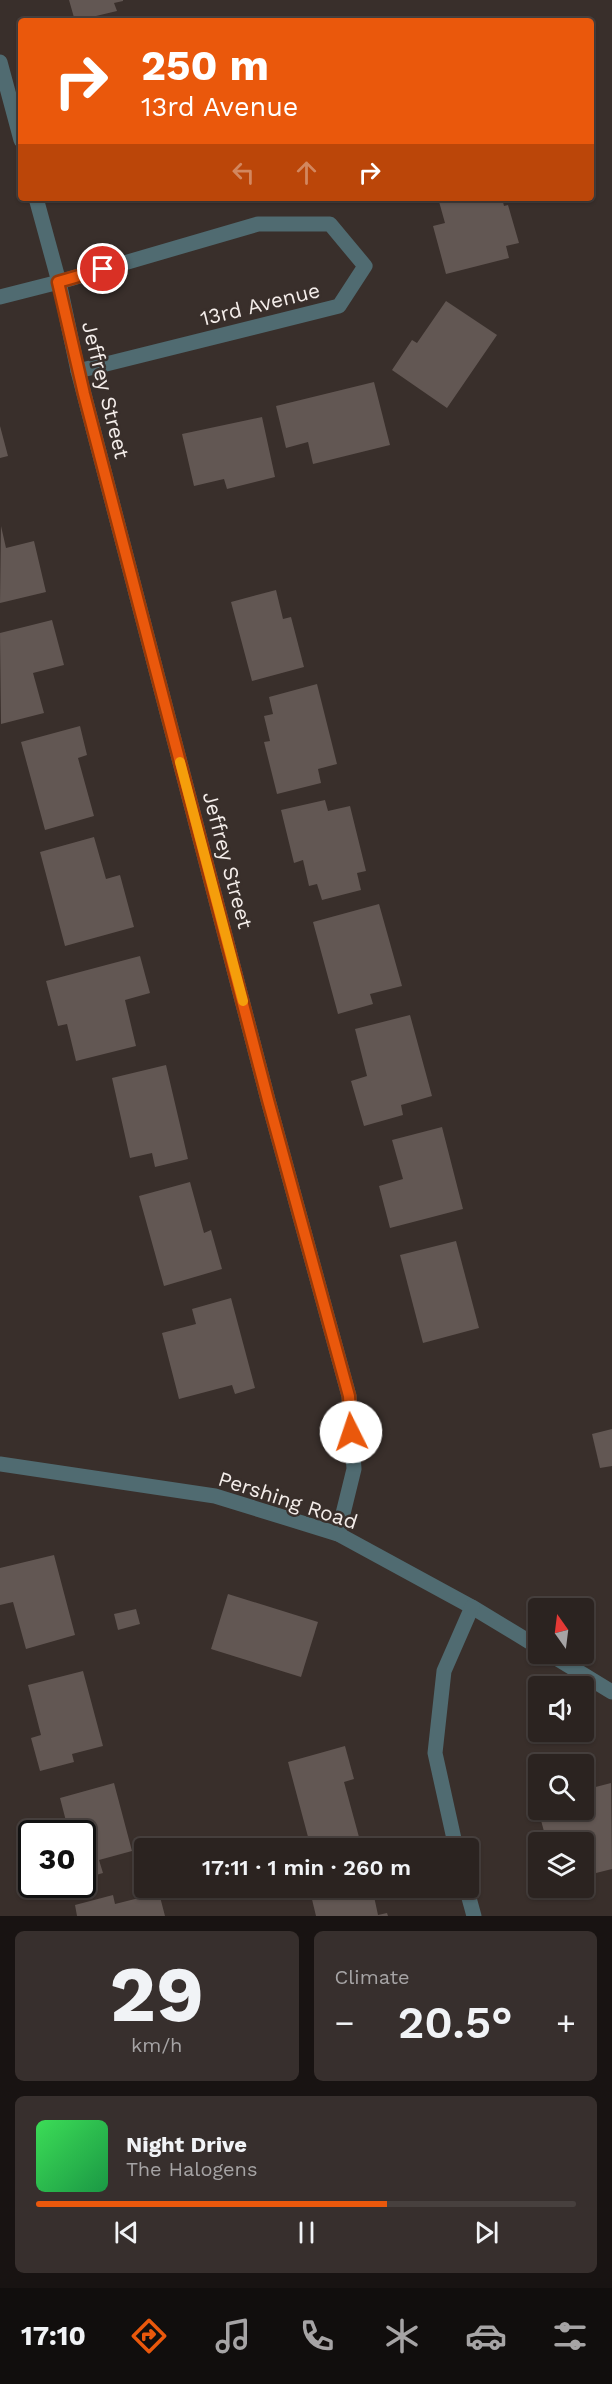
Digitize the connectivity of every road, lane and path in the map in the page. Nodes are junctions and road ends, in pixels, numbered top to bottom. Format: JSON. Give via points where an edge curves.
{"nodes":[{"id":1,"x":0,"y":62,"type":"edge"},
{"id":2,"x":18,"y":129,"type":"edge"},
{"id":3,"x":37,"y":201,"type":"edge"},
{"id":4,"x":58,"y":282,"type":"junction"},
{"id":5,"x":0,"y":297,"type":"edge"},
{"id":6,"x":78,"y":371,"type":"junction"},
{"id":7,"x":0,"y":1464,"type":"edge"},
{"id":8,"x":338,"y":1534,"type":"junction"},
{"id":9,"x":472,"y":1607,"type":"junction"},
{"id":10,"x":528,"y":1641,"type":"edge"},
{"id":11,"x":566,"y":1664,"type":"edge"},
{"id":12,"x":612,"y":1692,"type":"edge"},
{"id":13,"x":454,"y":1838,"type":"edge"},
{"id":14,"x":469,"y":1898,"type":"edge"},
{"id":15,"x":474,"y":1916,"type":"edge"}],
"edges":[{"from":1,"to":2,"type":"street"},
{"from":3,"to":4,"type":"street","name":"Jeffrey Street"},
{"from":4,"to":5,"type":"street","name":"13rd Avenue"},
{"from":4,"to":6,"type":"street","name":"Jeffrey Street"},
{"from":4,"to":6,"type":"street","name":"13rd Avenue","via":[[258,224],[330,224],[365,266],[339,306]]},
{"from":6,"to":8,"type":"street","name":"Jeffrey Street","via":[[349,1396],[354,1469]]},
{"from":7,"to":8,"type":"street","name":"Pershing Road","via":[[215,1496]]},
{"from":8,"to":9,"type":"street","name":"Pershing Road"},
{"from":9,"to":10,"type":"street","name":"Pershing Road"},
{"from":9,"to":13,"type":"street","via":[[444,1671],[435,1753]]},
{"from":11,"to":12,"type":"street"},
{"from":14,"to":15,"type":"street"}]}
